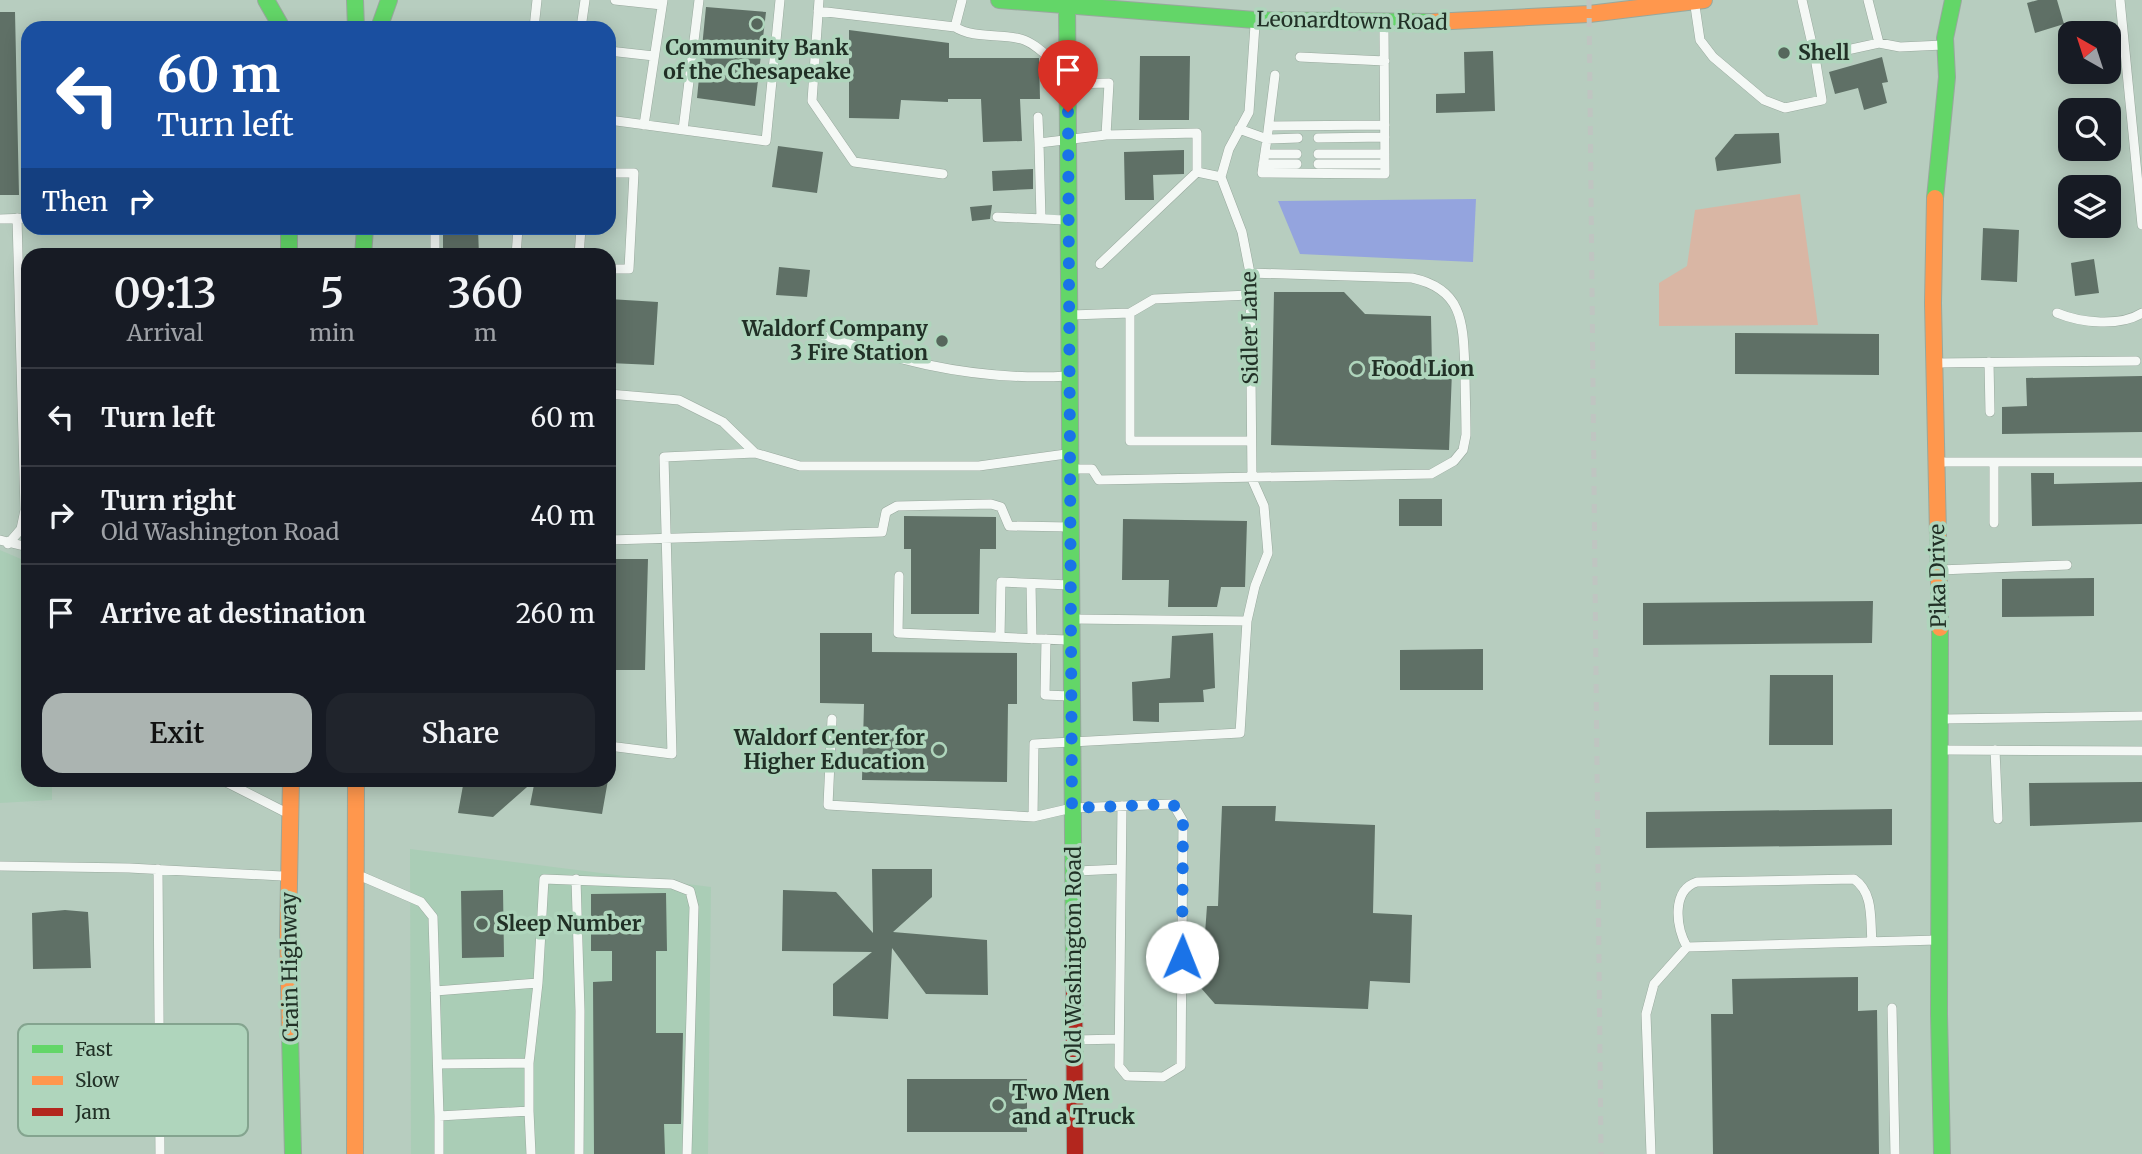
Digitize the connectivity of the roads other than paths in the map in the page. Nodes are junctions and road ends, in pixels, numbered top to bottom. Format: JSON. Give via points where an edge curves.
{"nodes":[{"id":1,"x":266,"y":0,"type":"edge"},
{"id":2,"x":355,"y":0,"type":"edge"},
{"id":3,"x":389,"y":0,"type":"edge"},
{"id":4,"x":537,"y":0,"type":"edge"},
{"id":5,"x":584,"y":0,"type":"edge"},
{"id":6,"x":615,"y":0,"type":"edge"},
{"id":7,"x":699,"y":0,"type":"edge"},
{"id":8,"x":780,"y":0,"type":"edge"},
{"id":9,"x":819,"y":0,"type":"edge"},
{"id":10,"x":962,"y":0,"type":"edge"},
{"id":11,"x":999,"y":0,"type":"edge"},
{"id":12,"x":1133,"y":0,"type":"edge"},
{"id":13,"x":1802,"y":0,"type":"edge"},
{"id":14,"x":1868,"y":0,"type":"edge"},
{"id":15,"x":1953,"y":0,"type":"edge"},
{"id":16,"x":2120,"y":0,"type":"edge"},
{"id":17,"x":1699,"y":1,"type":"edge"},
{"id":18,"x":663,"y":3,"type":"edge"},
{"id":19,"x":1067,"y":4,"type":"edge"},
{"id":20,"x":289,"y":9,"type":"dead end"},
{"id":21,"x":818,"y":11,"type":"junction"},
{"id":22,"x":1147,"y":11,"type":"junction"},
{"id":23,"x":1255,"y":20,"type":"junction"},
{"id":24,"x":278,"y":21,"type":"edge"},
{"id":25,"x":289,"y":21,"type":"edge"},
{"id":26,"x":356,"y":21,"type":"edge"},
{"id":27,"x":382,"y":21,"type":"edge"},
{"id":28,"x":535,"y":21,"type":"edge"},
{"id":29,"x":582,"y":21,"type":"edge"},
{"id":30,"x":1384,"y":24,"type":"junction"},
{"id":31,"x":955,"y":27,"type":"junction"},
{"id":32,"x":1879,"y":43,"type":"junction"},
{"id":33,"x":1945,"y":45,"type":"junction"},
{"id":34,"x":616,"y":52,"type":"edge"},
{"id":35,"x":654,"y":56,"type":"junction"},
{"id":36,"x":1300,"y":57,"type":"dead end"},
{"id":37,"x":1815,"y":57,"type":"junction"},
{"id":38,"x":1385,"y":61,"type":"junction"},
{"id":39,"x":1275,"y":75,"type":"dead end"},
{"id":40,"x":1067,"y":77,"type":"junction"},
{"id":41,"x":1038,"y":117,"type":"dead end"},
{"id":42,"x":616,"y":121,"type":"edge"},
{"id":43,"x":644,"y":125,"type":"junction"},
{"id":44,"x":1385,"y":125,"type":"junction"},
{"id":45,"x":1269,"y":126,"type":"junction"},
{"id":46,"x":683,"y":130,"type":"junction"},
{"id":47,"x":1239,"y":130,"type":"junction"},
{"id":48,"x":1106,"y":135,"type":"junction"},
{"id":49,"x":1385,"y":137,"type":"junction"},
{"id":50,"x":1298,"y":138,"type":"dead end"},
{"id":51,"x":1318,"y":138,"type":"dead end"},
{"id":52,"x":1068,"y":139,"type":"junction"},
{"id":53,"x":1266,"y":139,"type":"junction"},
{"id":54,"x":1039,"y":143,"type":"junction"},
{"id":55,"x":1264,"y":159,"type":"junction"},
{"id":56,"x":1297,"y":159,"type":"dead end"},
{"id":57,"x":1318,"y":159,"type":"dead end"},
{"id":58,"x":1385,"y":159,"type":"junction"},
{"id":59,"x":1198,"y":172,"type":"junction"},
{"id":60,"x":616,"y":173,"type":"edge"},
{"id":61,"x":943,"y":174,"type":"dead end"},
{"id":62,"x":1221,"y":177,"type":"junction"},
{"id":63,"x":997,"y":217,"type":"dead end"},
{"id":64,"x":17,"y":218,"type":"junction"},
{"id":65,"x":21,"y":218,"type":"edge"},
{"id":66,"x":0,"y":219,"type":"edge"},
{"id":67,"x":1041,"y":219,"type":"junction"},
{"id":68,"x":1068,"y":220,"type":"junction"},
{"id":69,"x":2142,"y":225,"type":"edge"},
{"id":70,"x":1100,"y":264,"type":"dead end"},
{"id":71,"x":616,"y":269,"type":"edge"},
{"id":72,"x":1251,"y":273,"type":"junction"},
{"id":73,"x":1251,"y":296,"type":"junction"},
{"id":74,"x":1130,"y":313,"type":"junction"},
{"id":75,"x":2057,"y":313,"type":"dead end"},
{"id":76,"x":2142,"y":313,"type":"edge"},
{"id":77,"x":1069,"y":316,"type":"junction"},
{"id":78,"x":791,"y":325,"type":"dead end"},
{"id":79,"x":2136,"y":361,"type":"dead end"},
{"id":80,"x":1989,"y":362,"type":"junction"},
{"id":81,"x":1934,"y":363,"type":"junction"},
{"id":82,"x":21,"y":364,"type":"edge"},
{"id":83,"x":1069,"y":376,"type":"junction"},
{"id":84,"x":616,"y":395,"type":"edge"},
{"id":85,"x":1990,"y":412,"type":"dead end"},
{"id":86,"x":1251,"y":441,"type":"junction"},
{"id":87,"x":755,"y":453,"type":"junction"},
{"id":88,"x":1070,"y":461,"type":"junction"},
{"id":89,"x":1936,"y":462,"type":"junction"},
{"id":90,"x":1994,"y":462,"type":"junction"},
{"id":91,"x":2142,"y":462,"type":"edge"},
{"id":92,"x":1252,"y":479,"type":"junction"},
{"id":93,"x":1994,"y":523,"type":"dead end"},
{"id":94,"x":1070,"y":527,"type":"junction"},
{"id":95,"x":21,"y":528,"type":"edge"},
{"id":96,"x":666,"y":538,"type":"junction"},
{"id":97,"x":616,"y":540,"type":"edge"},
{"id":98,"x":4,"y":542,"type":"edge"},
{"id":99,"x":2067,"y":565,"type":"dead end"},
{"id":100,"x":1938,"y":570,"type":"junction"},
{"id":101,"x":899,"y":576,"type":"dead end"},
{"id":102,"x":1031,"y":583,"type":"junction"},
{"id":103,"x":1071,"y":585,"type":"junction"},
{"id":104,"x":1071,"y":619,"type":"junction"},
{"id":105,"x":1247,"y":621,"type":"junction"},
{"id":106,"x":1000,"y":637,"type":"junction"},
{"id":107,"x":1032,"y":639,"type":"junction"},
{"id":108,"x":1046,"y":639,"type":"junction"},
{"id":109,"x":1071,"y":640,"type":"junction"},
{"id":110,"x":1072,"y":696,"type":"junction"},
{"id":111,"x":2142,"y":716,"type":"edge"},
{"id":112,"x":832,"y":719,"type":"dead end"},
{"id":113,"x":1942,"y":719,"type":"junction"},
{"id":114,"x":1072,"y":744,"type":"junction"},
{"id":115,"x":616,"y":747,"type":"edge"},
{"id":116,"x":1942,"y":750,"type":"junction"},
{"id":117,"x":1995,"y":750,"type":"junction"},
{"id":118,"x":2142,"y":751,"type":"edge"},
{"id":119,"x":236,"y":787,"type":"edge"},
{"id":120,"x":291,"y":787,"type":"edge"},
{"id":121,"x":356,"y":787,"type":"edge"},
{"id":122,"x":1122,"y":806,"type":"junction"},
{"id":123,"x":1072,"y":808,"type":"junction"},
{"id":124,"x":290,"y":815,"type":"junction"},
{"id":125,"x":1033,"y":817,"type":"junction"},
{"id":126,"x":1998,"y":819,"type":"dead end"},
{"id":127,"x":0,"y":866,"type":"edge"},
{"id":128,"x":158,"y":869,"type":"junction"},
{"id":129,"x":1121,"y":869,"type":"junction"},
{"id":130,"x":1073,"y":872,"type":"junction"},
{"id":131,"x":355,"y":873,"type":"junction"},
{"id":132,"x":289,"y":876,"type":"junction"},
{"id":133,"x":576,"y":879,"type":"junction"},
{"id":134,"x":1940,"y":940,"type":"junction"},
{"id":135,"x":1872,"y":942,"type":"junction"},
{"id":136,"x":1686,"y":947,"type":"junction"},
{"id":137,"x":538,"y":983,"type":"junction"},
{"id":138,"x":435,"y":991,"type":"junction"},
{"id":139,"x":1892,"y":1008,"type":"dead end"},
{"id":140,"x":159,"y":1024,"type":"edge"},
{"id":141,"x":1119,"y":1039,"type":"junction"},
{"id":142,"x":1074,"y":1040,"type":"junction"},
{"id":143,"x":529,"y":1063,"type":"junction"},
{"id":144,"x":439,"y":1064,"type":"junction"},
{"id":145,"x":529,"y":1111,"type":"junction"},
{"id":146,"x":439,"y":1116,"type":"junction"},
{"id":147,"x":160,"y":1136,"type":"edge"},
{"id":148,"x":160,"y":1154,"type":"edge"},
{"id":149,"x":293,"y":1154,"type":"edge"},
{"id":150,"x":355,"y":1154,"type":"edge"},
{"id":151,"x":439,"y":1154,"type":"edge"},
{"id":152,"x":531,"y":1154,"type":"edge"},
{"id":153,"x":579,"y":1154,"type":"edge"},
{"id":154,"x":687,"y":1154,"type":"edge"},
{"id":155,"x":1075,"y":1154,"type":"edge"},
{"id":156,"x":1651,"y":1154,"type":"edge"},
{"id":157,"x":1895,"y":1154,"type":"edge"},
{"id":158,"x":1942,"y":1154,"type":"edge"}],
"edges":[{"from":1,"to":24,"type":"main road"},
{"from":2,"to":26,"type":"main road"},
{"from":3,"to":27,"type":"main road"},
{"from":4,"to":28,"type":"lane"},
{"from":5,"to":29,"type":"lane"},
{"from":6,"to":18,"type":"lane"},
{"from":7,"to":46,"type":"lane"},
{"from":8,"to":46,"type":"lane","via":[[766,141]]},
{"from":9,"to":21,"type":"lane"},
{"from":10,"to":31,"type":"lane"},
{"from":11,"to":19,"type":"main road","name":"Leonardtown Road"},
{"from":12,"to":22,"type":"main road"},
{"from":13,"to":37,"type":"lane"},
{"from":14,"to":32,"type":"lane"},
{"from":15,"to":33,"type":"main road","name":"Pika Drive"},
{"from":16,"to":69,"type":"lane"},
{"from":17,"to":30,"type":"main road","name":"Leonardtown Road","via":[[1589,14]]},
{"from":17,"to":37,"type":"lane","via":[[1700,40],[1713,57],[1765,100],[1785,108],[1822,100]]},
{"from":18,"to":35,"type":"lane"},
{"from":19,"to":22,"type":"main road","name":"Leonardtown Road"},
{"from":19,"to":40,"type":"main road","name":"Old Washington Road"},
{"from":20,"to":25,"type":"main road"},
{"from":21,"to":31,"type":"lane"},
{"from":21,"to":61,"type":"lane","via":[[812,101],[854,162]]},
{"from":22,"to":23,"type":"main road","name":"Leonardtown Road"},
{"from":23,"to":30,"type":"main road","name":"Leonardtown Road"},
{"from":23,"to":47,"type":"lane","via":[[1249,112]]},
{"from":30,"to":38,"type":"lane"},
{"from":31,"to":40,"type":"lane","via":[[967,34],[1024,39]]},
{"from":32,"to":33,"type":"lane"},
{"from":32,"to":37,"type":"lane"},
{"from":33,"to":81,"type":"main road","name":"Pika Drive","via":[[1947,77],[1934,204]]},
{"from":34,"to":35,"type":"lane"},
{"from":35,"to":43,"type":"lane"},
{"from":36,"to":38,"type":"lane"},
{"from":38,"to":44,"type":"lane"},
{"from":39,"to":45,"type":"lane"},
{"from":40,"to":48,"type":"lane","via":[[1109,83]]},
{"from":40,"to":52,"type":"main road","name":"Old Washington Road"},
{"from":41,"to":54,"type":"lane"},
{"from":42,"to":43,"type":"lane"},
{"from":43,"to":46,"type":"lane"},
{"from":44,"to":45,"type":"lane"},
{"from":44,"to":49,"type":"lane"},
{"from":45,"to":53,"type":"lane"},
{"from":47,"to":53,"type":"lane"},
{"from":47,"to":62,"type":"lane"},
{"from":48,"to":52,"type":"lane"},
{"from":48,"to":59,"type":"lane","via":[[1198,133]]},
{"from":49,"to":51,"type":"lane"},
{"from":49,"to":58,"type":"lane"},
{"from":50,"to":53,"type":"lane"},
{"from":52,"to":54,"type":"lane"},
{"from":52,"to":68,"type":"main road","name":"Old Washington Road"},
{"from":53,"to":55,"type":"lane"},
{"from":54,"to":67,"type":"lane"},
{"from":55,"to":56,"type":"lane"},
{"from":55,"to":58,"type":"lane","via":[[1262,173],[1342,176],[1385,174]]},
{"from":57,"to":58,"type":"lane"},
{"from":59,"to":62,"type":"lane"},
{"from":59,"to":70,"type":"lane"},
{"from":60,"to":71,"type":"lane","via":[[634,173],[629,269]]},
{"from":62,"to":72,"type":"lane","name":"Sidler Lane","via":[[1242,232]]},
{"from":63,"to":67,"type":"lane"},
{"from":64,"to":65,"type":"lane"},
{"from":64,"to":66,"type":"lane"},
{"from":64,"to":82,"type":"lane"},
{"from":67,"to":68,"type":"lane"},
{"from":68,"to":77,"type":"main road","name":"Old Washington Road"},
{"from":72,"to":73,"type":"lane","name":"Sidler Lane"},
{"from":72,"to":92,"type":"lane","via":[[1412,278],[1446,293],[1463,326],[1466,435],[1464,450],[1431,474],[1283,474]]},
{"from":73,"to":74,"type":"lane","via":[[1154,299]]},
{"from":73,"to":86,"type":"lane","name":"Sidler Lane"},
{"from":74,"to":77,"type":"lane"},
{"from":74,"to":86,"type":"lane","via":[[1130,441]]},
{"from":75,"to":76,"type":"lane","via":[[2103,321],[2130,321]]},
{"from":77,"to":83,"type":"main road","name":"Old Washington Road"},
{"from":78,"to":83,"type":"lane","via":[[928,367],[1017,379]]},
{"from":79,"to":80,"type":"lane"},
{"from":80,"to":81,"type":"lane"},
{"from":80,"to":85,"type":"lane"},
{"from":81,"to":89,"type":"main road","name":"Pika Drive"},
{"from":83,"to":88,"type":"main road","name":"Old Washington Road"},
{"from":84,"to":87,"type":"lane","via":[[679,400],[723,422]]},
{"from":86,"to":92,"type":"lane","name":"Sidler Lane"},
{"from":87,"to":88,"type":"lane","via":[[800,466]]},
{"from":87,"to":96,"type":"lane","via":[[664,457]]},
{"from":88,"to":92,"type":"lane","via":[[1092,470],[1099,480]]},
{"from":88,"to":94,"type":"main road","name":"Old Washington Road"},
{"from":89,"to":90,"type":"lane"},
{"from":89,"to":100,"type":"main road","name":"Pika Drive"},
{"from":90,"to":91,"type":"lane"},
{"from":90,"to":93,"type":"lane"},
{"from":92,"to":105,"type":"lane","name":"Sidler Lane","via":[[1264,506],[1268,552]]},
{"from":94,"to":96,"type":"lane","via":[[1009,527],[1001,506],[897,506],[886,512],[882,532]]},
{"from":94,"to":103,"type":"main road","name":"Old Washington Road"},
{"from":95,"to":98,"type":"lane"},
{"from":96,"to":97,"type":"lane"},
{"from":96,"to":115,"type":"lane","via":[[672,754]]},
{"from":99,"to":100,"type":"lane"},
{"from":100,"to":113,"type":"main road","name":"Pika Drive"},
{"from":101,"to":106,"type":"lane","via":[[898,633]]},
{"from":102,"to":103,"type":"lane"},
{"from":102,"to":106,"type":"lane","via":[[1001,582]]},
{"from":102,"to":107,"type":"lane"},
{"from":103,"to":104,"type":"main road","name":"Old Washington Road"},
{"from":104,"to":105,"type":"lane"},
{"from":104,"to":109,"type":"main road","name":"Old Washington Road"},
{"from":105,"to":114,"type":"lane","name":"Sidler Lane","via":[[1240,733]]},
{"from":106,"to":107,"type":"lane"},
{"from":107,"to":108,"type":"lane"},
{"from":108,"to":109,"type":"lane"},
{"from":108,"to":110,"type":"lane","via":[[1045,695]]},
{"from":109,"to":110,"type":"main road","name":"Old Washington Road"},
{"from":110,"to":114,"type":"main road","name":"Old Washington Road"},
{"from":111,"to":113,"type":"lane"},
{"from":112,"to":125,"type":"lane","via":[[828,805]]},
{"from":113,"to":116,"type":"main road","name":"Pika Drive"},
{"from":114,"to":123,"type":"main road","name":"Old Washington Road"},
{"from":114,"to":125,"type":"lane","via":[[1034,744]]},
{"from":116,"to":117,"type":"lane"},
{"from":116,"to":134,"type":"main road","name":"Pika Drive"},
{"from":117,"to":118,"type":"lane"},
{"from":117,"to":126,"type":"lane"},
{"from":119,"to":124,"type":"lane"},
{"from":120,"to":124,"type":"main road","name":"Crain Highway"},
{"from":121,"to":131,"type":"main road"},
{"from":122,"to":123,"type":"lane"},
{"from":122,"to":129,"type":"lane"},
{"from":122,"to":141,"type":"lane","via":[[1173,804],[1183,821],[1181,1066],[1163,1077],[1127,1076],[1119,1066]]},
{"from":123,"to":125,"type":"lane"},
{"from":123,"to":130,"type":"main road","name":"Old Washington Road"},
{"from":124,"to":132,"type":"main road","name":"Crain Highway"},
{"from":127,"to":128,"type":"lane"},
{"from":128,"to":132,"type":"lane"},
{"from":128,"to":140,"type":"lane"},
{"from":129,"to":130,"type":"lane"},
{"from":129,"to":141,"type":"lane"},
{"from":130,"to":142,"type":"main road","name":"Old Washington Road"},
{"from":131,"to":138,"type":"lane","via":[[421,902],[433,917]]},
{"from":131,"to":150,"type":"main road"},
{"from":132,"to":149,"type":"main road","name":"Crain Highway"},
{"from":133,"to":137,"type":"lane","via":[[544,879]]},
{"from":133,"to":153,"type":"lane"},
{"from":133,"to":154,"type":"lane","via":[[672,884],[690,891],[694,907]]},
{"from":134,"to":135,"type":"lane"},
{"from":134,"to":158,"type":"main road","name":"Pika Drive"},
{"from":135,"to":136,"type":"lane"},
{"from":135,"to":136,"type":"lane","via":[[1869,897],[1854,879],[1710,882],[1687,885],[1679,895],[1679,934]]},
{"from":136,"to":156,"type":"lane","via":[[1654,984],[1646,1014]]},
{"from":137,"to":138,"type":"lane"},
{"from":137,"to":143,"type":"lane"},
{"from":138,"to":144,"type":"lane"},
{"from":139,"to":157,"type":"lane"},
{"from":141,"to":142,"type":"lane"},
{"from":142,"to":155,"type":"main road","name":"Old Washington Road"},
{"from":143,"to":144,"type":"lane"},
{"from":143,"to":145,"type":"lane"},
{"from":144,"to":146,"type":"lane"},
{"from":145,"to":146,"type":"lane"},
{"from":145,"to":152,"type":"lane"},
{"from":146,"to":151,"type":"lane"},
{"from":147,"to":148,"type":"lane"}]}
